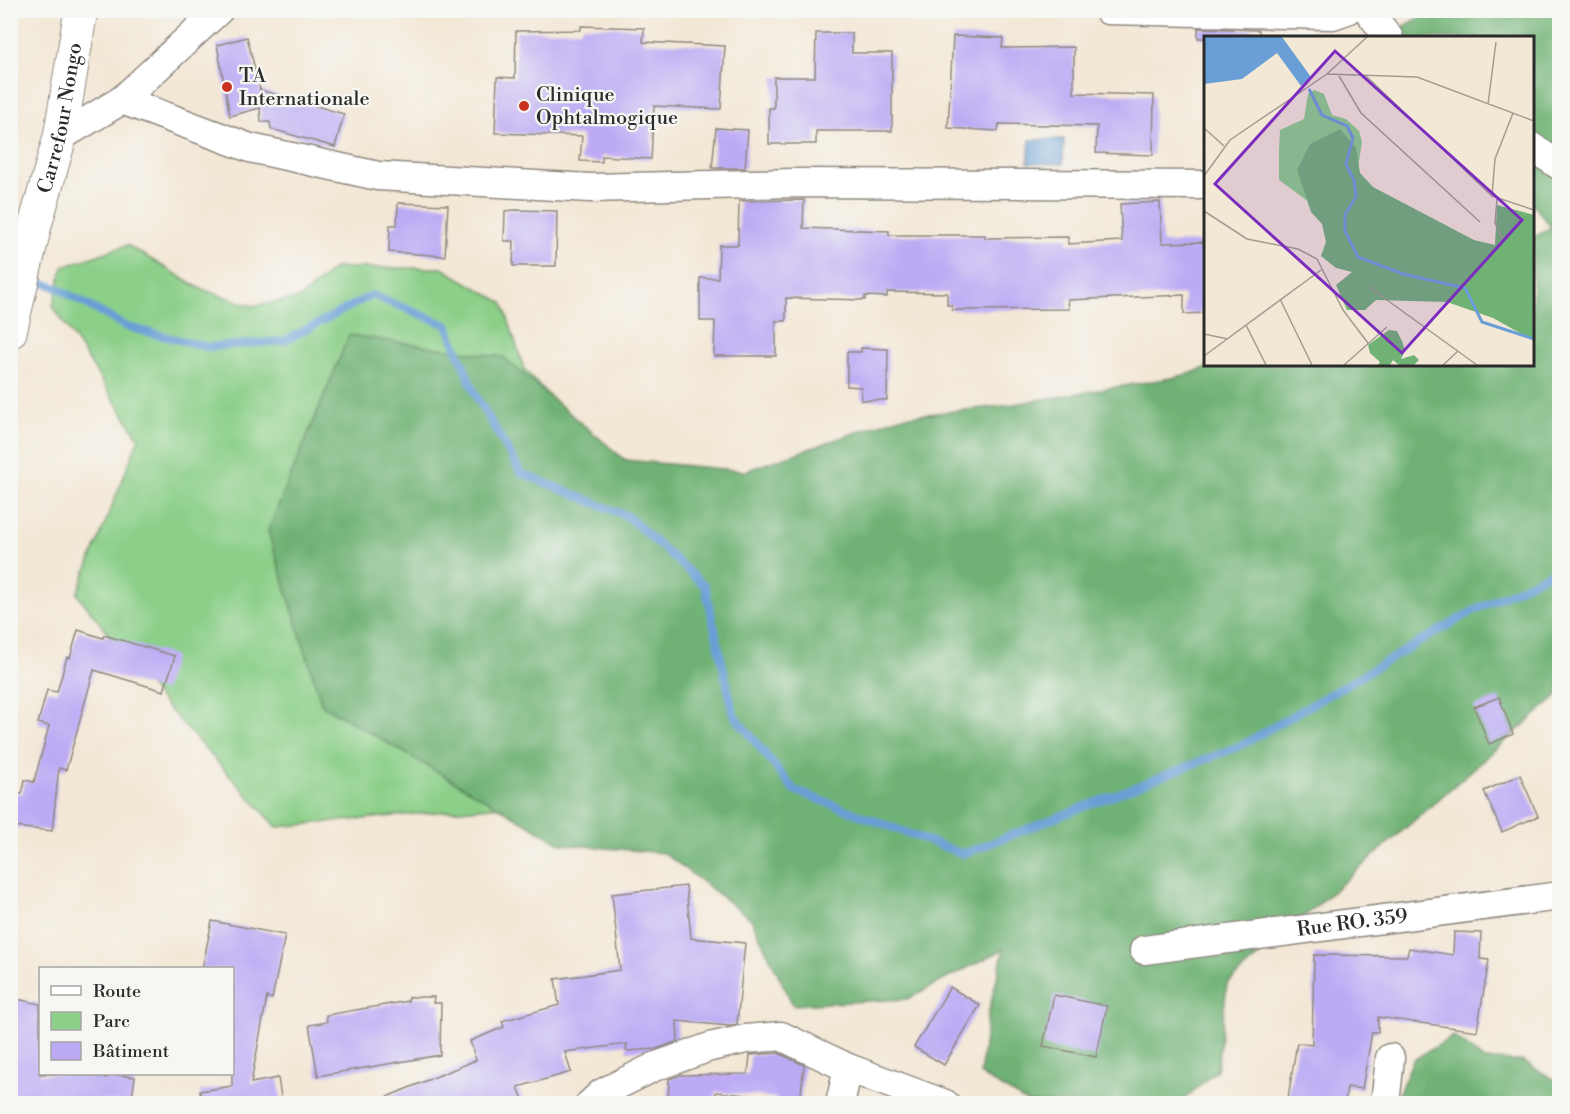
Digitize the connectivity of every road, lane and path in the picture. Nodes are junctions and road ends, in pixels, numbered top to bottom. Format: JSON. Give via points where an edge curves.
{"nodes":[{"id":1,"x":81,"y":10,"type":"edge"},
{"id":2,"x":219,"y":10,"type":"edge"},
{"id":3,"x":1108,"y":10,"type":"edge"},
{"id":4,"x":1368,"y":10,"type":"edge"},
{"id":5,"x":1337,"y":12,"type":"edge"},
{"id":6,"x":1388,"y":36,"type":"edge"},
{"id":7,"x":122,"y":100,"type":"junction"},
{"id":8,"x":60,"y":137,"type":"junction"},
{"id":9,"x":1534,"y":148,"type":"edge"},
{"id":10,"x":1560,"y":166,"type":"edge"},
{"id":11,"x":1204,"y":185,"type":"edge"},
{"id":12,"x":12,"y":325,"type":"edge"},
{"id":13,"x":1560,"y":896,"type":"edge"},
{"id":14,"x":1144,"y":950,"type":"dead end"},
{"id":15,"x":1390,"y":1058,"type":"dead end"},
{"id":16,"x":848,"y":1068,"type":"junction"},
{"id":17,"x":590,"y":1104,"type":"edge"},
{"id":18,"x":840,"y":1104,"type":"edge"},
{"id":19,"x":945,"y":1104,"type":"edge"},
{"id":20,"x":1384,"y":1104,"type":"edge"}],
"edges":[{"from":1,"to":8,"type":"main road","name":"Carrefour Nongo"},
{"from":2,"to":7,"type":"street"},
{"from":3,"to":5,"type":"street"},
{"from":4,"to":6,"type":"street"},
{"from":7,"to":8,"type":"street"},
{"from":7,"to":11,"type":"street","via":[[250,148],[378,176],[590,188],[794,183]]},
{"from":8,"to":12,"type":"main road","name":"Carrefour Nongo"},
{"from":9,"to":10,"type":"street"},
{"from":13,"to":14,"type":"street","name":"Rue RO. 359"},
{"from":15,"to":20,"type":"street"},
{"from":16,"to":17,"type":"street","via":[[781,1035],[746,1039],[654,1066],[602,1093]]},
{"from":16,"to":18,"type":"street"},
{"from":16,"to":19,"type":"street"}]}
